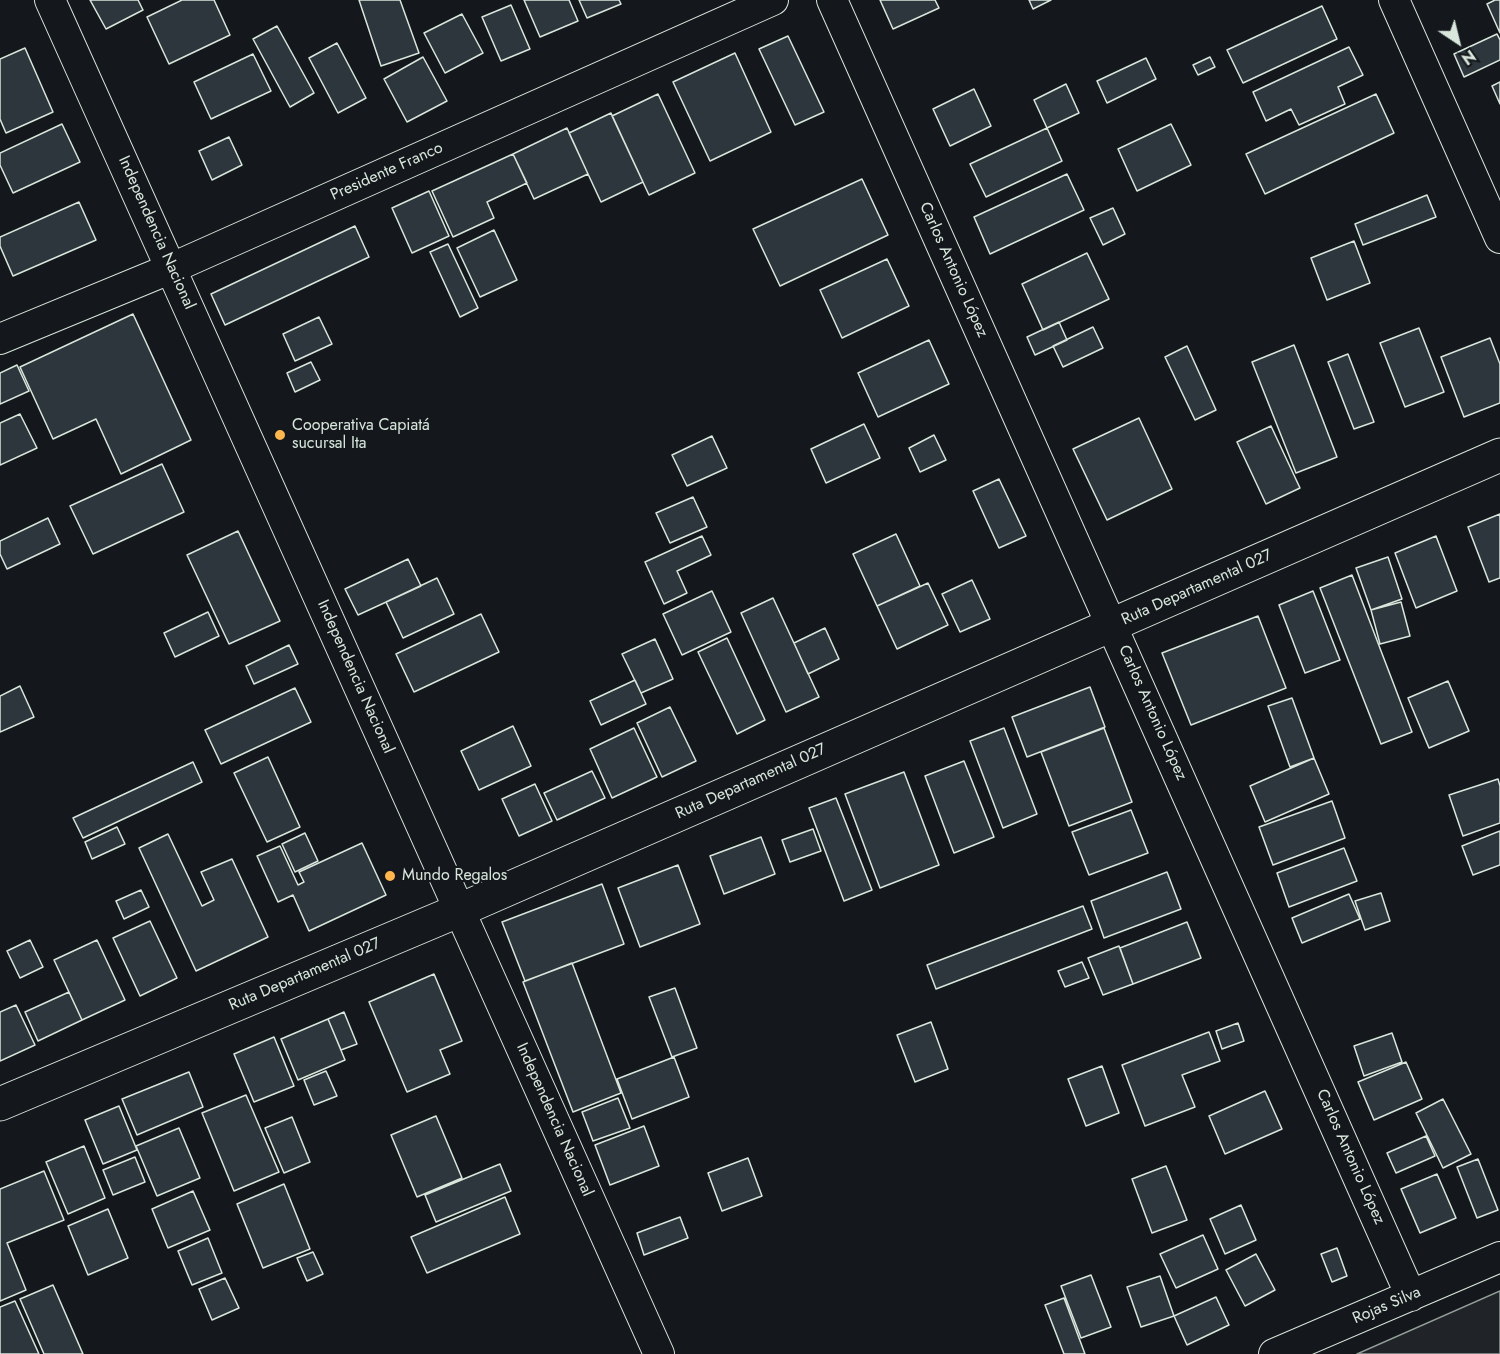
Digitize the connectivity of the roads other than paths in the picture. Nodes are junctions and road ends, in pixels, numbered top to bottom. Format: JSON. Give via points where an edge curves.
{"nodes":[{"id":1,"x":50,"y":0,"type":"edge"},
{"id":2,"x":773,"y":0,"type":"edge"},
{"id":3,"x":832,"y":0,"type":"edge"},
{"id":4,"x":1394,"y":0,"type":"edge"},
{"id":5,"x":1500,"y":238,"type":"edge"},
{"id":6,"x":172,"y":268,"type":"junction"},
{"id":7,"x":0,"y":339,"type":"edge"},
{"id":8,"x":1500,"y":455,"type":"edge"},
{"id":9,"x":1113,"y":624,"type":"junction"},
{"id":10,"x":460,"y":910,"type":"junction"},
{"id":11,"x":0,"y":1104,"type":"edge"},
{"id":12,"x":1500,"y":1257,"type":"edge"},
{"id":13,"x":1412,"y":1296,"type":"junction"},
{"id":14,"x":658,"y":1354,"type":"edge"},
{"id":15,"x":1274,"y":1354,"type":"edge"}],
"edges":[{"from":1,"to":6,"type":"street","name":"Independencia Nacional"},
{"from":2,"to":6,"type":"street","name":"Presidente Franco"},
{"from":3,"to":9,"type":"street","name":"Carlos Antonio López"},
{"from":4,"to":5,"type":"street"},
{"from":6,"to":7,"type":"street","name":"Presidente Franco"},
{"from":6,"to":10,"type":"street","name":"Independencia Nacional"},
{"from":8,"to":9,"type":"main road","name":"Ruta Departamental 027"},
{"from":9,"to":10,"type":"main road","name":"Ruta Departamental 027"},
{"from":9,"to":13,"type":"street","name":"Carlos Antonio López"},
{"from":10,"to":11,"type":"main road","name":"Ruta Departamental 027"},
{"from":10,"to":14,"type":"street","name":"Independencia Nacional"},
{"from":12,"to":13,"type":"street","name":"Rojas Silva"},
{"from":13,"to":15,"type":"street","name":"Rojas Silva"}]}
